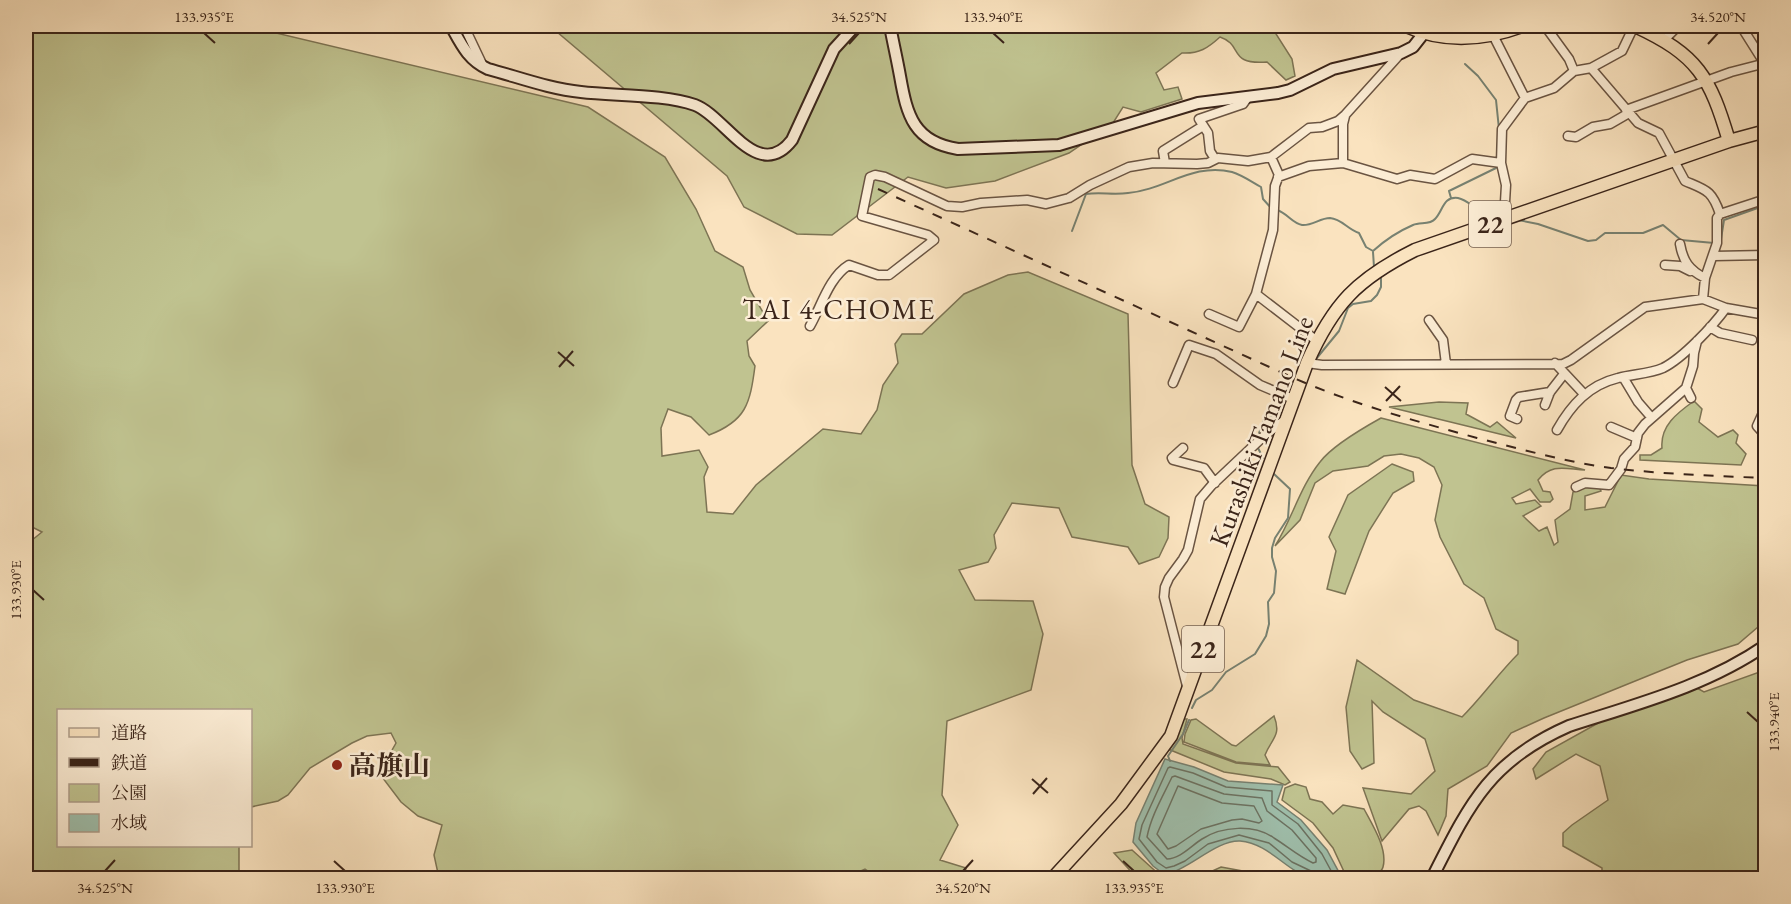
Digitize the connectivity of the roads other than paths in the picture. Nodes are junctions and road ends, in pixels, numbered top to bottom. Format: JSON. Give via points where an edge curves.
{"nodes":[{"id":1,"x":451,"y":26,"type":"edge"},
{"id":2,"x":464,"y":26,"type":"edge"},
{"id":3,"x":855,"y":26,"type":"edge"},
{"id":4,"x":890,"y":26,"type":"edge"},
{"id":5,"x":1406,"y":26,"type":"edge"},
{"id":6,"x":1482,"y":26,"type":"edge"},
{"id":7,"x":1522,"y":26,"type":"edge"},
{"id":8,"x":1545,"y":26,"type":"edge"},
{"id":9,"x":1635,"y":26,"type":"edge"},
{"id":10,"x":1678,"y":26,"type":"edge"},
{"id":11,"x":1742,"y":26,"type":"edge"},
{"id":12,"x":1424,"y":33,"type":"junction"},
{"id":13,"x":1491,"y":36,"type":"junction"},
{"id":14,"x":1664,"y":40,"type":"junction"},
{"id":15,"x":1401,"y":53,"type":"junction"},
{"id":16,"x":1765,"y":64,"type":"edge"},
{"id":17,"x":483,"y":67,"type":"junction"},
{"id":18,"x":1591,"y":68,"type":"junction"},
{"id":19,"x":1574,"y":71,"type":"junction"},
{"id":20,"x":1707,"y":81,"type":"junction"},
{"id":21,"x":1248,"y":98,"type":"junction"},
{"id":22,"x":1525,"y":98,"type":"junction"},
{"id":23,"x":1628,"y":111,"type":"junction"},
{"id":24,"x":1345,"y":115,"type":"junction"},
{"id":25,"x":1203,"y":126,"type":"junction"},
{"id":26,"x":1766,"y":131,"type":"edge"},
{"id":27,"x":1568,"y":136,"type":"dead end"},
{"id":28,"x":1729,"y":141,"type":"junction"},
{"id":29,"x":1271,"y":157,"type":"junction"},
{"id":30,"x":1215,"y":159,"type":"junction"},
{"id":31,"x":1673,"y":161,"type":"junction"},
{"id":32,"x":1165,"y":163,"type":"junction"},
{"id":33,"x":1343,"y":163,"type":"junction"},
{"id":34,"x":1501,"y":163,"type":"junction"},
{"id":35,"x":1278,"y":177,"type":"junction"},
{"id":36,"x":1766,"y":199,"type":"edge"},
{"id":37,"x":1720,"y":214,"type":"junction"},
{"id":38,"x":1504,"y":219,"type":"junction"},
{"id":39,"x":1680,"y":244,"type":"dead end"},
{"id":40,"x":1766,"y":255,"type":"edge"},
{"id":41,"x":1714,"y":256,"type":"junction"},
{"id":42,"x":1665,"y":265,"type":"dead end"},
{"id":43,"x":1694,"y":272,"type":"junction"},
{"id":44,"x":1705,"y":278,"type":"junction"},
{"id":45,"x":1256,"y":294,"type":"junction"},
{"id":46,"x":1703,"y":299,"type":"junction"},
{"id":47,"x":1726,"y":308,"type":"junction"},
{"id":48,"x":1209,"y":314,"type":"dead end"},
{"id":49,"x":1766,"y":315,"type":"edge"},
{"id":50,"x":1429,"y":320,"type":"dead end"},
{"id":51,"x":810,"y":326,"type":"dead end"},
{"id":52,"x":1710,"y":327,"type":"junction"},
{"id":53,"x":1752,"y":339,"type":"dead end"},
{"id":54,"x":1697,"y":340,"type":"junction"},
{"id":55,"x":1317,"y":341,"type":"junction"},
{"id":56,"x":1307,"y":363,"type":"junction"},
{"id":57,"x":1555,"y":363,"type":"junction"},
{"id":58,"x":1446,"y":364,"type":"junction"},
{"id":59,"x":1564,"y":374,"type":"junction"},
{"id":60,"x":1623,"y":377,"type":"junction"},
{"id":61,"x":1173,"y":383,"type":"dead end"},
{"id":62,"x":1686,"y":388,"type":"junction"},
{"id":63,"x":1550,"y":392,"type":"junction"},
{"id":64,"x":1584,"y":394,"type":"junction"},
{"id":65,"x":1691,"y":398,"type":"dead end"},
{"id":66,"x":1293,"y":399,"type":"junction"},
{"id":67,"x":1545,"y":405,"type":"dead end"},
{"id":68,"x":1766,"y":413,"type":"edge"},
{"id":69,"x":1651,"y":417,"type":"junction"},
{"id":70,"x":1517,"y":419,"type":"dead end"},
{"id":71,"x":1285,"y":420,"type":"junction"},
{"id":72,"x":1611,"y":427,"type":"dead end"},
{"id":73,"x":1557,"y":430,"type":"dead end"},
{"id":74,"x":1766,"y":436,"type":"edge"},
{"id":75,"x":1637,"y":438,"type":"junction"},
{"id":76,"x":1183,"y":448,"type":"dead end"},
{"id":77,"x":1215,"y":483,"type":"junction"},
{"id":78,"x":1576,"y":487,"type":"dead end"},
{"id":79,"x":1766,"y":645,"type":"edge"},
{"id":80,"x":1189,"y":691,"type":"junction"},
{"id":81,"x":1053,"y":879,"type":"edge"},
{"id":82,"x":1432,"y":879,"type":"edge"}],
"edges":[{"from":1,"to":17,"type":"street","via":[[467,54]]},
{"from":2,"to":17,"type":"street"},
{"from":3,"to":17,"type":"street","via":[[834,49],[792,141],[783,150],[768,154],[749,150],[712,115],[694,105],[567,91]]},
{"from":4,"to":21,"type":"street","via":[[911,120],[926,137],[944,147],[1059,145],[1198,103]]},
{"from":5,"to":12,"type":"main road"},
{"from":6,"to":13,"type":"street"},
{"from":7,"to":13,"type":"main road"},
{"from":8,"to":19,"type":"street"},
{"from":9,"to":14,"type":"main road"},
{"from":9,"to":18,"type":"street","via":[[1622,51]]},
{"from":10,"to":14,"type":"street"},
{"from":11,"to":16,"type":"street"},
{"from":12,"to":13,"type":"main road","via":[[1457,38]]},
{"from":12,"to":15,"type":"street","via":[[1413,47]]},
{"from":13,"to":22,"type":"street"},
{"from":14,"to":20,"type":"main road","via":[[1681,51]]},
{"from":15,"to":21,"type":"street","via":[[1333,69],[1284,92]]},
{"from":15,"to":24,"type":"street"},
{"from":16,"to":20,"type":"street"},
{"from":18,"to":19,"type":"street"},
{"from":18,"to":23,"type":"street"},
{"from":19,"to":22,"type":"street","via":[[1554,88]]},
{"from":20,"to":23,"type":"street"},
{"from":20,"to":28,"type":"main road"},
{"from":21,"to":25,"type":"street","via":[[1243,104],[1199,119]]},
{"from":22,"to":34,"type":"street","via":[[1502,129]]},
{"from":23,"to":27,"type":"street","via":[[1610,124],[1593,127],[1576,137]]},
{"from":23,"to":31,"type":"street","via":[[1638,123],[1659,133]]},
{"from":24,"to":29,"type":"street","via":[[1322,127],[1309,128]]},
{"from":24,"to":33,"type":"street"},
{"from":25,"to":30,"type":"street"},
{"from":25,"to":32,"type":"street","via":[[1163,151]]},
{"from":26,"to":28,"type":"main road","name":"Kurashiki Tamano Line","number":"22"},
{"from":28,"to":31,"type":"main road","name":"Kurashiki Tamano Line","number":"22"},
{"from":29,"to":30,"type":"street"},
{"from":29,"to":35,"type":"street"},
{"from":30,"to":32,"type":"street","via":[[1197,164]]},
{"from":31,"to":37,"type":"street","via":[[1685,181],[1702,188],[1715,200]]},
{"from":31,"to":38,"type":"main road","name":"Kurashiki Tamano Line","number":"22"},
{"from":32,"to":51,"type":"street","via":[[1129,167],[1069,198],[1046,204],[1006,200],[947,206],[885,177],[870,177],[862,216],[934,240],[889,275],[849,266],[843,269]]},
{"from":33,"to":34,"type":"street","via":[[1397,179],[1410,175],[1435,179],[1472,159]]},
{"from":33,"to":35,"type":"street","via":[[1310,166]]},
{"from":34,"to":38,"type":"street","via":[[1506,185]]},
{"from":35,"to":45,"type":"street","via":[[1273,230]]},
{"from":36,"to":37,"type":"street"},
{"from":37,"to":41,"type":"street"},
{"from":38,"to":55,"type":"main road","name":"Kurashiki Tamano Line","number":"22","via":[[1415,250],[1382,268],[1340,304]]},
{"from":39,"to":43,"type":"street","via":[[1682,255]]},
{"from":40,"to":41,"type":"street"},
{"from":41,"to":44,"type":"street"},
{"from":42,"to":43,"type":"street"},
{"from":43,"to":44,"type":"street"},
{"from":44,"to":46,"type":"street"},
{"from":45,"to":48,"type":"street","via":[[1239,327]]},
{"from":45,"to":55,"type":"street"},
{"from":46,"to":47,"type":"street"},
{"from":46,"to":57,"type":"street","via":[[1645,307],[1571,360]]},
{"from":47,"to":49,"type":"street"},
{"from":47,"to":52,"type":"street"},
{"from":50,"to":58,"type":"street","via":[[1443,340]]},
{"from":52,"to":53,"type":"street","via":[[1720,333]]},
{"from":52,"to":54,"type":"street"},
{"from":54,"to":60,"type":"street","via":[[1666,366]]},
{"from":54,"to":62,"type":"street"},
{"from":55,"to":56,"type":"main road","name":"Kurashiki Tamano Line","number":"22"},
{"from":56,"to":58,"type":"street"},
{"from":56,"to":66,"type":"main road","name":"Kurashiki Tamano Line","number":"22"},
{"from":57,"to":58,"type":"street"},
{"from":57,"to":59,"type":"street"},
{"from":59,"to":63,"type":"street"},
{"from":59,"to":64,"type":"street"},
{"from":60,"to":64,"type":"street"},
{"from":60,"to":69,"type":"street"},
{"from":61,"to":66,"type":"street","via":[[1189,345],[1216,354],[1260,385]]},
{"from":62,"to":65,"type":"street"},
{"from":62,"to":69,"type":"street"},
{"from":63,"to":67,"type":"street"},
{"from":63,"to":70,"type":"street","via":[[1519,397],[1510,416]]},
{"from":64,"to":73,"type":"street"},
{"from":66,"to":71,"type":"main road","name":"Kurashiki Tamano Line","number":"22"},
{"from":68,"to":74,"type":"street","via":[[1757,426]]},
{"from":69,"to":75,"type":"street"},
{"from":71,"to":77,"type":"street"},
{"from":71,"to":80,"type":"main road","name":"Kurashiki Tamano Line","number":"22"},
{"from":72,"to":75,"type":"street"},
{"from":75,"to":78,"type":"street","via":[[1635,447],[1608,485],[1585,483]]},
{"from":76,"to":77,"type":"street","via":[[1173,460],[1204,468]]},
{"from":77,"to":80,"type":"street","via":[[1200,499],[1188,550],[1165,587],[1164,597]]},
{"from":79,"to":82,"type":"street","via":[[1701,681],[1569,726],[1517,755],[1470,806]]},
{"from":80,"to":81,"type":"main road","name":"Kurashiki Tamano Line","number":"22","via":[[1172,736],[1160,753],[1121,804]]}]}
